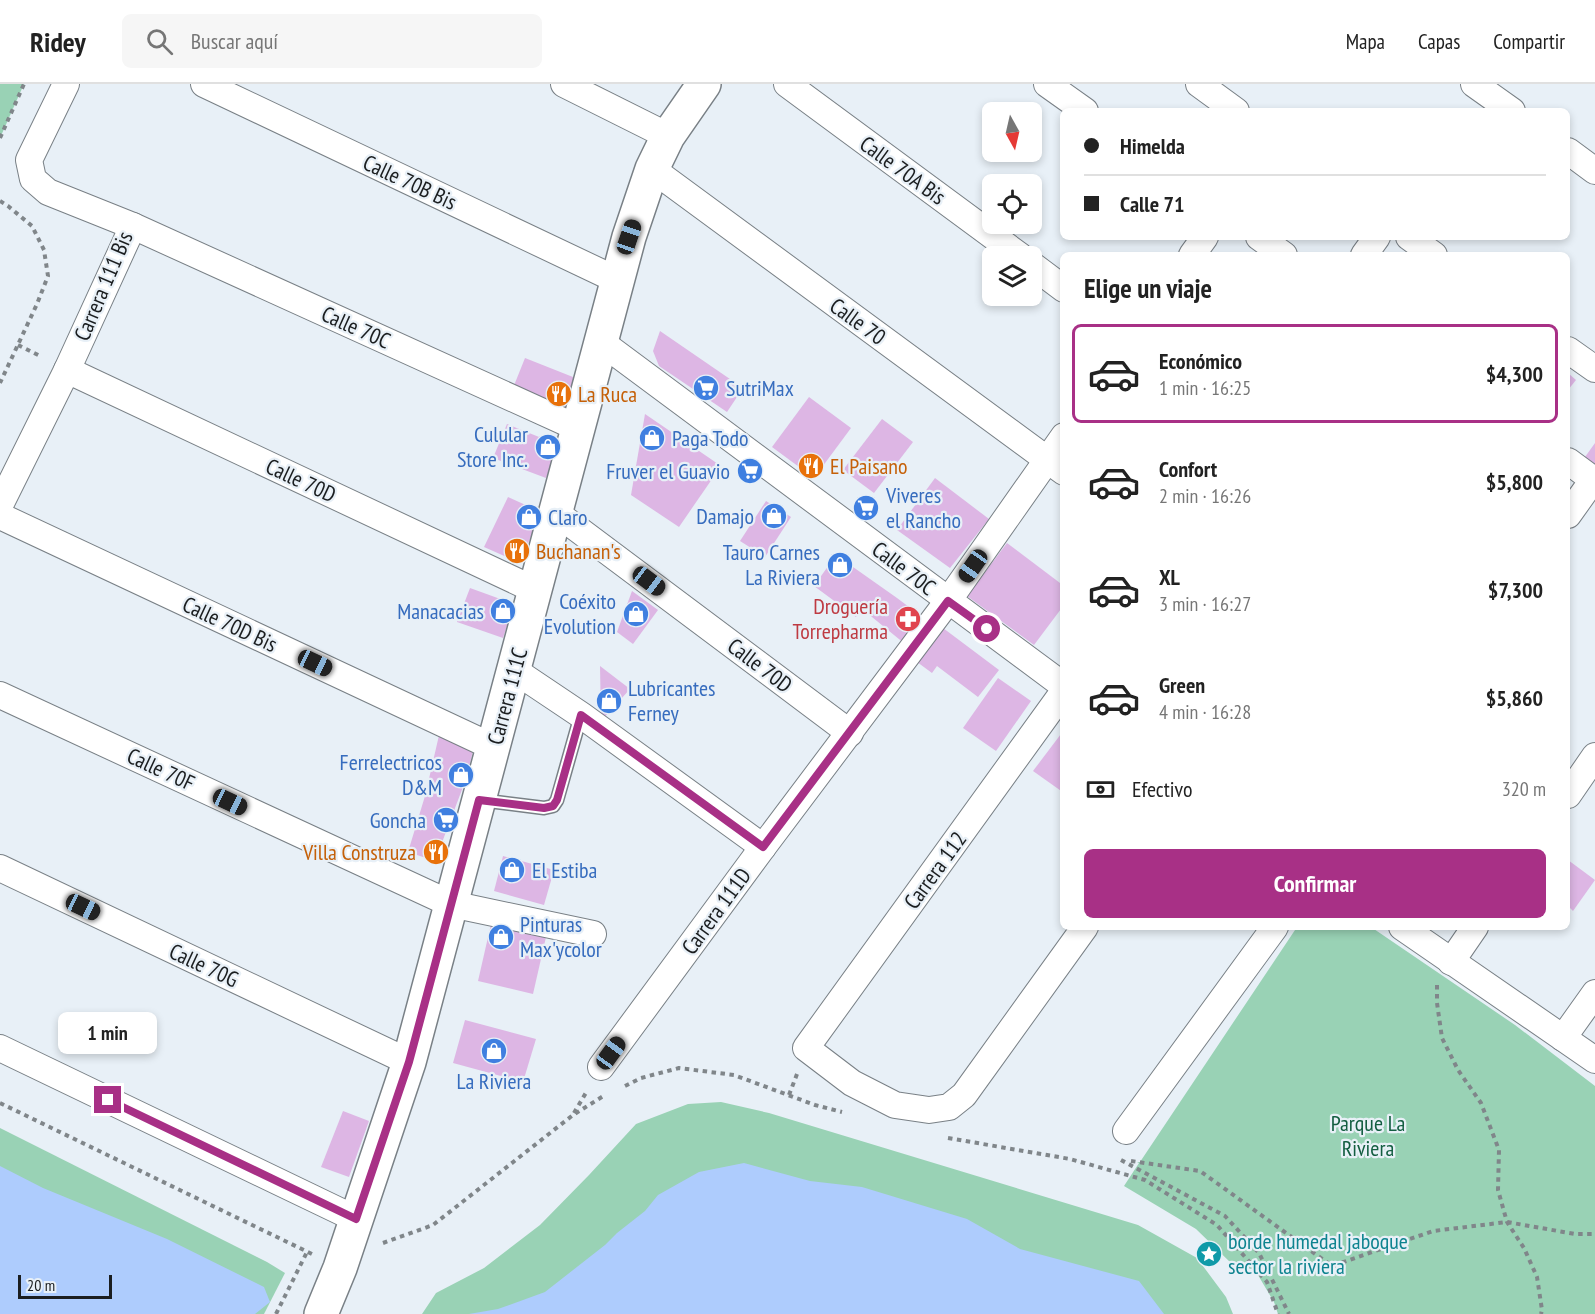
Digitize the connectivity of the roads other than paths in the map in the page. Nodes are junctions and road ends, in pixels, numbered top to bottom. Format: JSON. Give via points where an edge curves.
{"nodes":[{"id":1,"x":66,"y":84,"type":"edge"},
{"id":2,"x":204,"y":84,"type":"edge"},
{"id":3,"x":564,"y":84,"type":"edge"},
{"id":4,"x":704,"y":84,"type":"edge"},
{"id":5,"x":787,"y":84,"type":"edge"},
{"id":6,"x":1047,"y":84,"type":"edge"},
{"id":7,"x":1199,"y":84,"type":"edge"},
{"id":8,"x":1483,"y":93,"type":"edge"},
{"id":9,"x":1081,"y":108,"type":"edge"},
{"id":10,"x":1232,"y":108,"type":"edge"},
{"id":11,"x":1507,"y":108,"type":"edge"},
{"id":12,"x":668,"y":136,"type":"junction"},
{"id":13,"x":1570,"y":152,"type":"edge"},
{"id":14,"x":652,"y":169,"type":"junction"},
{"id":15,"x":1595,"y":171,"type":"edge"},
{"id":16,"x":134,"y":226,"type":"junction"},
{"id":17,"x":1204,"y":240,"type":"edge"},
{"id":18,"x":1263,"y":240,"type":"edge"},
{"id":19,"x":1413,"y":240,"type":"edge"},
{"id":20,"x":1006,"y":246,"type":"edge"},
{"id":21,"x":1194,"y":252,"type":"edge"},
{"id":22,"x":1280,"y":252,"type":"edge"},
{"id":23,"x":1430,"y":252,"type":"edge"},
{"id":24,"x":1042,"y":272,"type":"edge"},
{"id":25,"x":617,"y":280,"type":"junction"},
{"id":26,"x":1060,"y":286,"type":"edge"},
{"id":27,"x":601,"y":342,"type":"junction"},
{"id":28,"x":1570,"y":351,"type":"edge"},
{"id":29,"x":67,"y":369,"type":"junction"},
{"id":30,"x":1595,"y":369,"type":"edge"},
{"id":31,"x":578,"y":428,"type":"junction"},
{"id":32,"x":1060,"y":449,"type":"edge"},
{"id":33,"x":1570,"y":463,"type":"edge"},
{"id":34,"x":1055,"y":466,"type":"edge"},
{"id":35,"x":1594,"y":481,"type":"edge"},
{"id":36,"x":0,"y":505,"type":"edge"},
{"id":37,"x":555,"y":512,"type":"junction"},
{"id":38,"x":1570,"y":512,"type":"edge"},
{"id":39,"x":0,"y":516,"type":"edge"},
{"id":40,"x":535,"y":590,"type":"junction"},
{"id":41,"x":948,"y":601,"type":"junction"},
{"id":42,"x":514,"y":670,"type":"junction"},
{"id":43,"x":1060,"y":683,"type":"edge"},
{"id":44,"x":0,"y":695,"type":"edge"},
{"id":45,"x":1060,"y":697,"type":"edge"},
{"id":46,"x":581,"y":715,"type":"junction"},
{"id":47,"x":850,"y":732,"type":"junction"},
{"id":48,"x":493,"y":747,"type":"junction"},
{"id":49,"x":1595,"y":756,"type":"edge"},
{"id":50,"x":1570,"y":792,"type":"edge"},
{"id":51,"x":479,"y":800,"type":"junction"},
{"id":52,"x":763,"y":847,"type":"junction"},
{"id":53,"x":0,"y":868,"type":"edge"},
{"id":54,"x":451,"y":904,"type":"junction"},
{"id":55,"x":1083,"y":930,"type":"edge"},
{"id":56,"x":1273,"y":930,"type":"edge"},
{"id":57,"x":1406,"y":930,"type":"edge"},
{"id":58,"x":1472,"y":930,"type":"edge"},
{"id":59,"x":592,"y":934,"type":"dead end"},
{"id":60,"x":1445,"y":958,"type":"junction"},
{"id":61,"x":1595,"y":993,"type":"edge"},
{"id":62,"x":1563,"y":1038,"type":"junction"},
{"id":63,"x":0,"y":1048,"type":"edge"},
{"id":64,"x":1595,"y":1060,"type":"edge"},
{"id":65,"x":409,"y":1062,"type":"junction"},
{"id":66,"x":601,"y":1067,"type":"dead end"},
{"id":67,"x":1126,"y":1131,"type":"dead end"},
{"id":68,"x":353,"y":1228,"type":"junction"},
{"id":69,"x":321,"y":1314,"type":"edge"}],
"edges":[{"from":1,"to":16,"type":"street","name":"Carrera 111 Bis","via":[[29,160],[33,179],[48,192]]},
{"from":2,"to":25,"type":"street","name":"Calle 70B Bis"},
{"from":3,"to":12,"type":"street"},
{"from":4,"to":12,"type":"main road","name":"Carrera 111C"},
{"from":5,"to":20,"type":"street","name":"Calle 70A Bis"},
{"from":6,"to":9,"type":"street"},
{"from":7,"to":10,"type":"street"},
{"from":8,"to":11,"type":"street"},
{"from":12,"to":14,"type":"main road","name":"Carrera 111C"},
{"from":13,"to":15,"type":"street"},
{"from":14,"to":25,"type":"main road","name":"Carrera 111C"},
{"from":14,"to":34,"type":"street","name":"Calle 70"},
{"from":16,"to":29,"type":"street","name":"Carrera 111 Bis"},
{"from":16,"to":31,"type":"street","name":"Calle 70C"},
{"from":17,"to":21,"type":"street"},
{"from":18,"to":22,"type":"street"},
{"from":19,"to":23,"type":"street"},
{"from":24,"to":26,"type":"street"},
{"from":25,"to":27,"type":"main road","name":"Carrera 111C"},
{"from":27,"to":31,"type":"main road","name":"Carrera 111C"},
{"from":27,"to":41,"type":"street","name":"Calle 70C"},
{"from":28,"to":30,"type":"street"},
{"from":29,"to":36,"type":"street","name":"Carrera 111 Bis"},
{"from":29,"to":40,"type":"street","name":"Calle 70D"},
{"from":31,"to":37,"type":"main road","name":"Carrera 111C"},
{"from":32,"to":34,"type":"street","name":"Carrera 111D"},
{"from":33,"to":35,"type":"street"},
{"from":34,"to":41,"type":"street","name":"Carrera 111D"},
{"from":35,"to":38,"type":"street"},
{"from":37,"to":40,"type":"main road","name":"Carrera 111C"},
{"from":37,"to":47,"type":"street","name":"Calle 70D"},
{"from":39,"to":48,"type":"street","name":"Calle 70D Bis"},
{"from":40,"to":42,"type":"main road","name":"Carrera 111C"},
{"from":41,"to":43,"type":"street","name":"Calle 70C"},
{"from":41,"to":47,"type":"street","name":"Carrera 111D"},
{"from":42,"to":46,"type":"street"},
{"from":42,"to":48,"type":"main road","name":"Carrera 111C"},
{"from":44,"to":54,"type":"street","name":"Calle 70F"},
{"from":45,"to":55,"type":"street","name":"Carrera 112","via":[[806,1048],[852,1083],[896,1105],[929,1110],[949,1107],[964,1095]]},
{"from":46,"to":51,"type":"lane","via":[[553,806]]},
{"from":46,"to":52,"type":"street"},
{"from":47,"to":52,"type":"street","name":"Carrera 111D"},
{"from":48,"to":51,"type":"main road","name":"Carrera 111C"},
{"from":49,"to":50,"type":"street"},
{"from":51,"to":54,"type":"main road","name":"Carrera 111C"},
{"from":52,"to":66,"type":"street","name":"Carrera 111D"},
{"from":53,"to":65,"type":"street","name":"Calle 70G"},
{"from":54,"to":59,"type":"street","name":"Calle 70F"},
{"from":54,"to":65,"type":"main road","name":"Carrera 111C"},
{"from":56,"to":67,"type":"street"},
{"from":57,"to":60,"type":"street"},
{"from":58,"to":60,"type":"street"},
{"from":60,"to":62,"type":"street"},
{"from":61,"to":62,"type":"street"},
{"from":62,"to":64,"type":"street"},
{"from":63,"to":68,"type":"street"},
{"from":65,"to":68,"type":"main road","name":"Carrera 111C"},
{"from":68,"to":69,"type":"main road","name":"Carrera 111C"}]}
